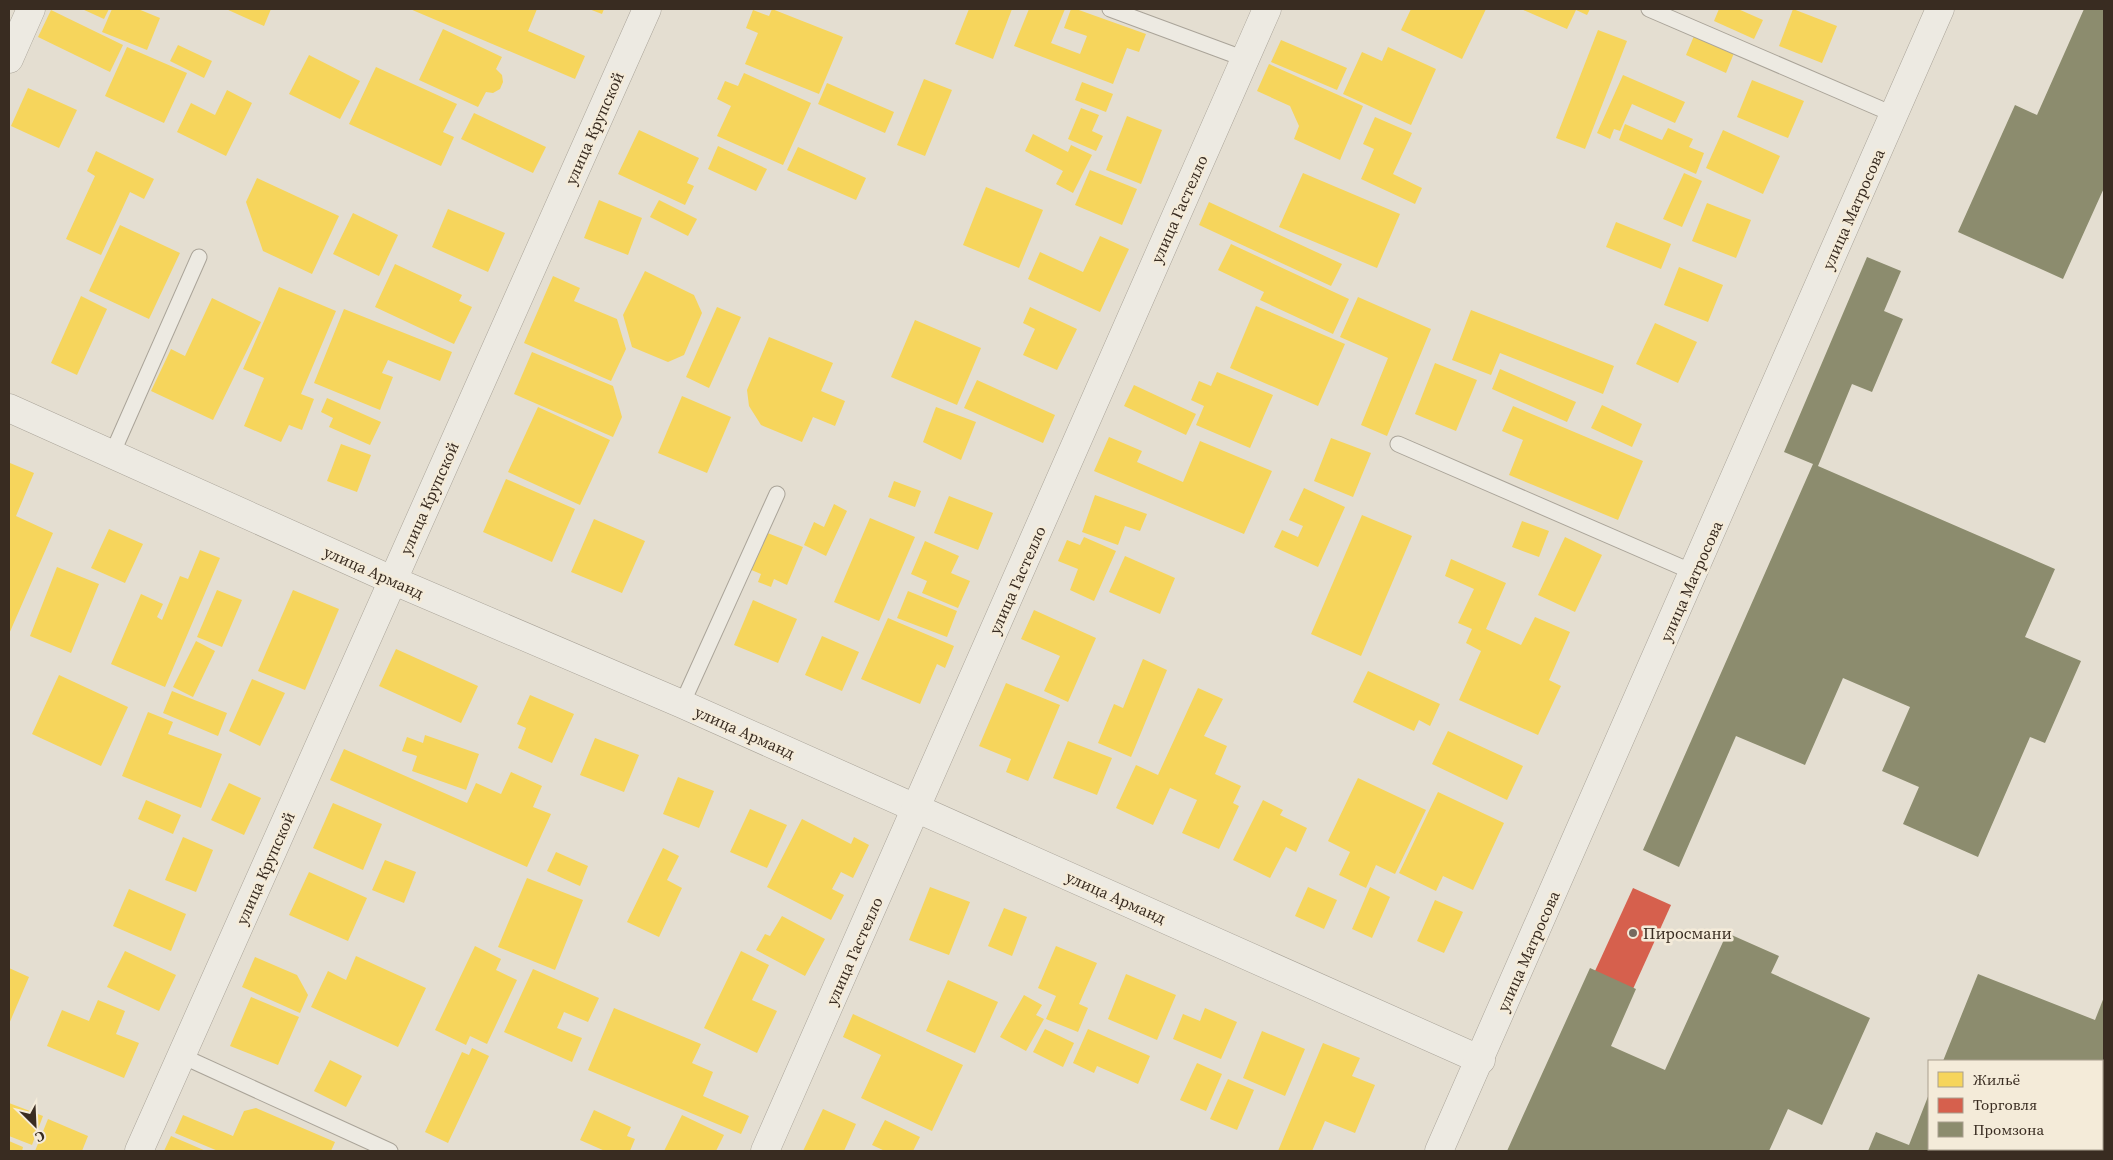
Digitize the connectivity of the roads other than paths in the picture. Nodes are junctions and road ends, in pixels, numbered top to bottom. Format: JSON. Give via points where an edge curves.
{"nodes":[{"id":1,"x":31,"y":9,"type":"edge"},
{"id":2,"x":647,"y":9,"type":"edge"},
{"id":3,"x":1110,"y":9,"type":"edge"},
{"id":4,"x":1268,"y":9,"type":"edge"},
{"id":5,"x":1649,"y":9,"type":"edge"},
{"id":6,"x":1940,"y":9,"type":"edge"},
{"id":7,"x":9,"y":59,"type":"edge"},
{"id":8,"x":1245,"y":59,"type":"junction"},
{"id":9,"x":1895,"y":115,"type":"junction"},
{"id":10,"x":199,"y":256,"type":"dead end"},
{"id":11,"x":9,"y":408,"type":"edge"},
{"id":12,"x":1398,"y":444,"type":"dead end"},
{"id":13,"x":112,"y":454,"type":"junction"},
{"id":14,"x":777,"y":494,"type":"dead end"},
{"id":15,"x":1695,"y":573,"type":"junction"},
{"id":16,"x":392,"y":580,"type":"junction"},
{"id":17,"x":682,"y":704,"type":"junction"},
{"id":18,"x":917,"y":808,"type":"junction"},
{"id":19,"x":182,"y":1056,"type":"junction"},
{"id":20,"x":1481,"y":1060,"type":"junction"},
{"id":21,"x":139,"y":1151,"type":"edge"},
{"id":22,"x":390,"y":1151,"type":"edge"},
{"id":23,"x":765,"y":1151,"type":"edge"},
{"id":24,"x":1440,"y":1151,"type":"edge"}],
"edges":[{"from":1,"to":7,"type":"street"},
{"from":2,"to":16,"type":"street","name":"улица Крупской"},
{"from":3,"to":8,"type":"lane"},
{"from":4,"to":8,"type":"street","name":"улица Гастелло"},
{"from":5,"to":9,"type":"lane"},
{"from":6,"to":9,"type":"street","name":"улица Матросова"},
{"from":8,"to":18,"type":"street","name":"улица Гастелло"},
{"from":9,"to":15,"type":"street","name":"улица Матросова"},
{"from":10,"to":13,"type":"lane"},
{"from":11,"to":13,"type":"street","name":"улица Арманд"},
{"from":12,"to":15,"type":"lane"},
{"from":13,"to":16,"type":"street","name":"улица Арманд"},
{"from":14,"to":17,"type":"lane"},
{"from":15,"to":20,"type":"street","name":"улица Матросова"},
{"from":16,"to":17,"type":"street","name":"улица Арманд"},
{"from":16,"to":19,"type":"street","name":"улица Крупской"},
{"from":17,"to":18,"type":"street","name":"улица Арманд"},
{"from":18,"to":20,"type":"street","name":"улица Арманд"},
{"from":18,"to":23,"type":"street","name":"улица Гастелло"},
{"from":19,"to":21,"type":"street","name":"улица Крупской"},
{"from":19,"to":22,"type":"lane"},
{"from":20,"to":24,"type":"street","name":"улица Матросова"}]}
